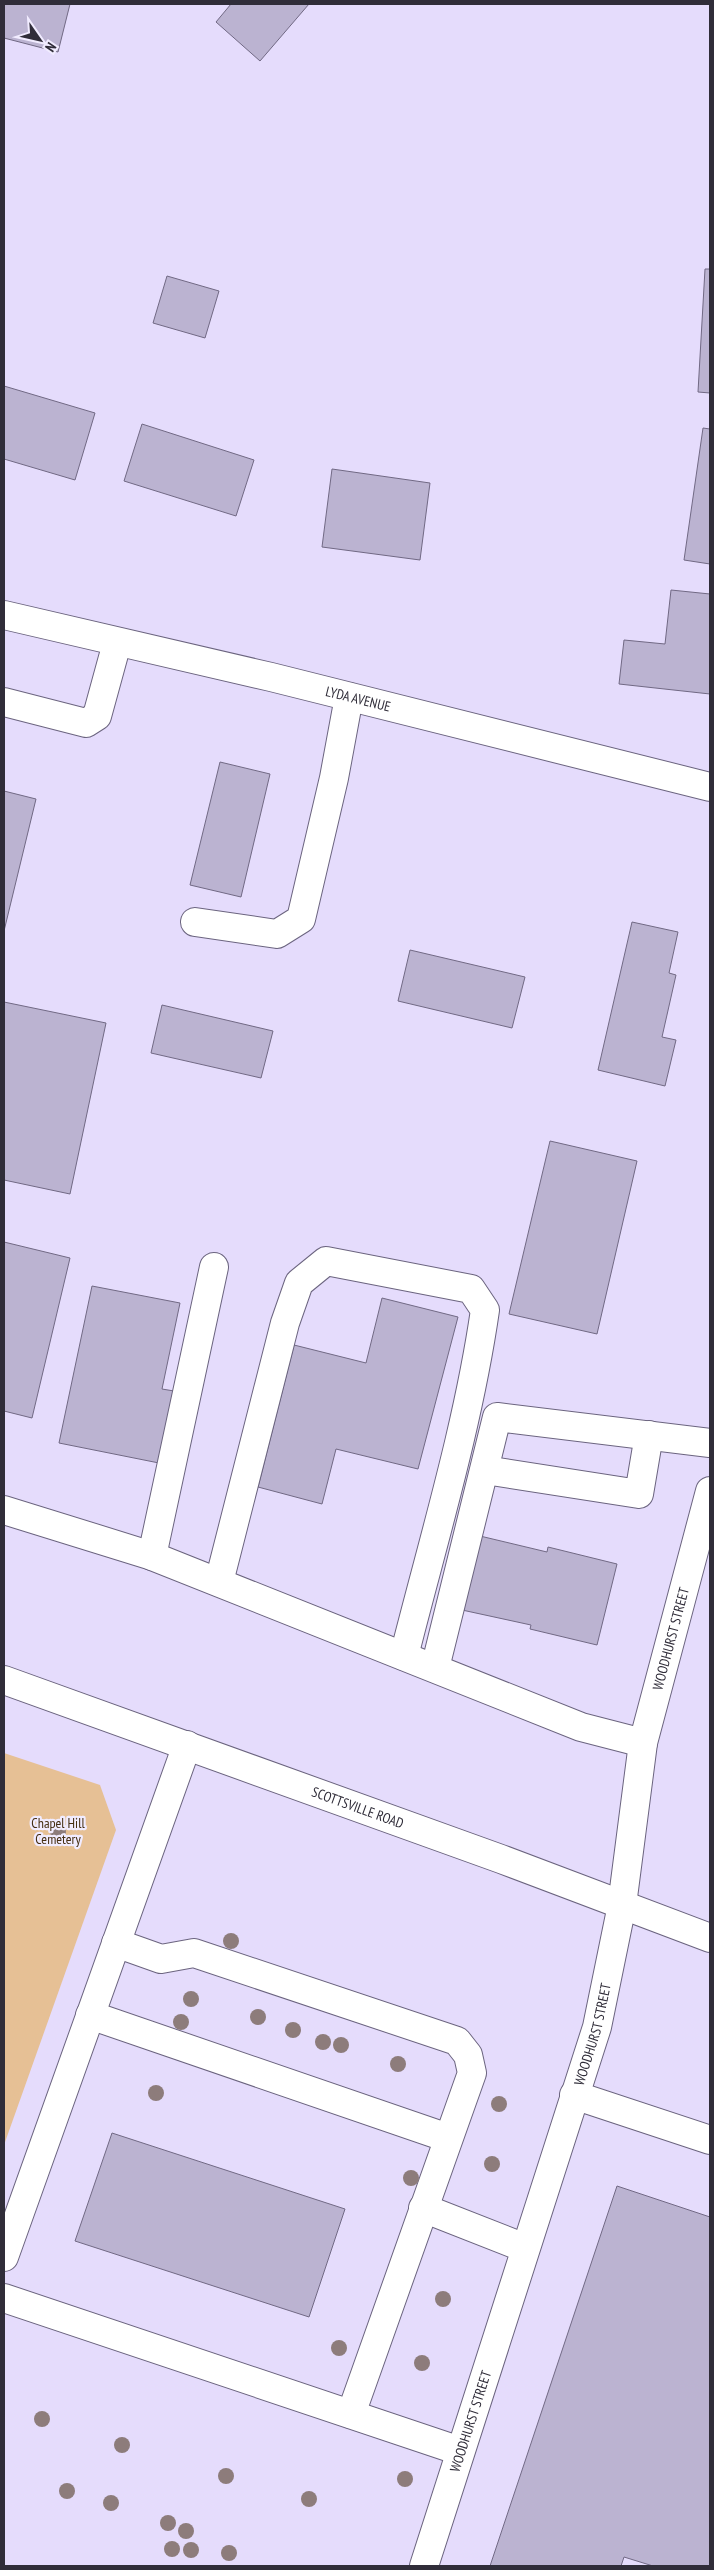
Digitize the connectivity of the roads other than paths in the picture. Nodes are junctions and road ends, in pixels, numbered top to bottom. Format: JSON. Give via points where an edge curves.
{"nodes":[{"id":1,"x":4,"y":615,"type":"edge"},
{"id":2,"x":117,"y":644,"type":"junction"},
{"id":3,"x":349,"y":697,"type":"junction"},
{"id":4,"x":4,"y":702,"type":"edge"},
{"id":5,"x":710,"y":787,"type":"edge"},
{"id":6,"x":195,"y":922,"type":"dead end"},
{"id":7,"x":214,"y":1267,"type":"dead end"},
{"id":8,"x":649,"y":1436,"type":"junction"},
{"id":9,"x":710,"y":1443,"type":"edge"},
{"id":10,"x":484,"y":1470,"type":"junction"},
{"id":11,"x":710,"y":1491,"type":"edge"},
{"id":12,"x":4,"y":1510,"type":"edge"},
{"id":13,"x":703,"y":1546,"type":"edge"},
{"id":14,"x":152,"y":1556,"type":"junction"},
{"id":15,"x":219,"y":1582,"type":"junction"},
{"id":16,"x":404,"y":1656,"type":"junction"},
{"id":17,"x":435,"y":1668,"type":"junction"},
{"id":18,"x":4,"y":1680,"type":"edge"},
{"id":19,"x":643,"y":1743,"type":"junction"},
{"id":20,"x":187,"y":1745,"type":"junction"},
{"id":21,"x":622,"y":1905,"type":"junction"},
{"id":22,"x":710,"y":1938,"type":"edge"},
{"id":23,"x":116,"y":1943,"type":"junction"},
{"id":24,"x":90,"y":2015,"type":"junction"},
{"id":25,"x":574,"y":2095,"type":"junction"},
{"id":26,"x":448,"y":2138,"type":"junction"},
{"id":27,"x":710,"y":2140,"type":"edge"},
{"id":28,"x":423,"y":2208,"type":"junction"},
{"id":29,"x":525,"y":2248,"type":"junction"},
{"id":30,"x":4,"y":2257,"type":"edge"},
{"id":31,"x":4,"y":2298,"type":"edge"},
{"id":32,"x":351,"y":2414,"type":"junction"},
{"id":33,"x":460,"y":2451,"type":"junction"},
{"id":34,"x":424,"y":2566,"type":"edge"}],
"edges":[{"from":1,"to":2,"type":"street","name":"LYDA AVENUE"},
{"from":2,"to":3,"type":"street","name":"LYDA AVENUE"},
{"from":2,"to":4,"type":"street","via":[[97,716],[86,723]]},
{"from":3,"to":5,"type":"street","name":"LYDA AVENUE"},
{"from":3,"to":6,"type":"street","via":[[334,778],[300,919],[277,934]]},
{"from":7,"to":14,"type":"street"},
{"from":8,"to":9,"type":"street"},
{"from":8,"to":10,"type":"street","via":[[498,1417]]},
{"from":8,"to":10,"type":"street","via":[[639,1494]]},
{"from":10,"to":17,"type":"street"},
{"from":11,"to":13,"type":"street","name":"WOODHURST STREET"},
{"from":12,"to":14,"type":"street"},
{"from":13,"to":19,"type":"street","name":"WOODHURST STREET"},
{"from":14,"to":15,"type":"street"},
{"from":15,"to":16,"type":"street"},
{"from":15,"to":16,"type":"street","via":[[285,1323],[299,1283],[326,1261],[471,1289],[485,1310],[481,1336],[464,1421]]},
{"from":16,"to":17,"type":"street"},
{"from":17,"to":19,"type":"street","via":[[581,1727]]},
{"from":18,"to":20,"type":"street","name":"SCOTTSVILLE ROAD"},
{"from":19,"to":21,"type":"street","name":"WOODHURST STREET"},
{"from":20,"to":21,"type":"street","name":"SCOTTSVILLE ROAD"},
{"from":20,"to":23,"type":"street"},
{"from":21,"to":22,"type":"street","name":"SCOTTSVILLE ROAD"},
{"from":21,"to":25,"type":"street","name":"WOODHURST STREET","via":[[597,2028]]},
{"from":23,"to":24,"type":"street"},
{"from":23,"to":26,"type":"street","via":[[160,1959],[194,1953],[457,2041],[468,2055],[472,2073]]},
{"from":24,"to":26,"type":"street"},
{"from":24,"to":30,"type":"street"},
{"from":25,"to":27,"type":"street"},
{"from":25,"to":29,"type":"street","name":"WOODHURST STREET"},
{"from":26,"to":28,"type":"street"},
{"from":28,"to":29,"type":"street"},
{"from":28,"to":32,"type":"street"},
{"from":29,"to":33,"type":"street","name":"WOODHURST STREET"},
{"from":31,"to":32,"type":"street"},
{"from":32,"to":33,"type":"street"},
{"from":33,"to":34,"type":"street","name":"WOODHURST STREET"}]}
